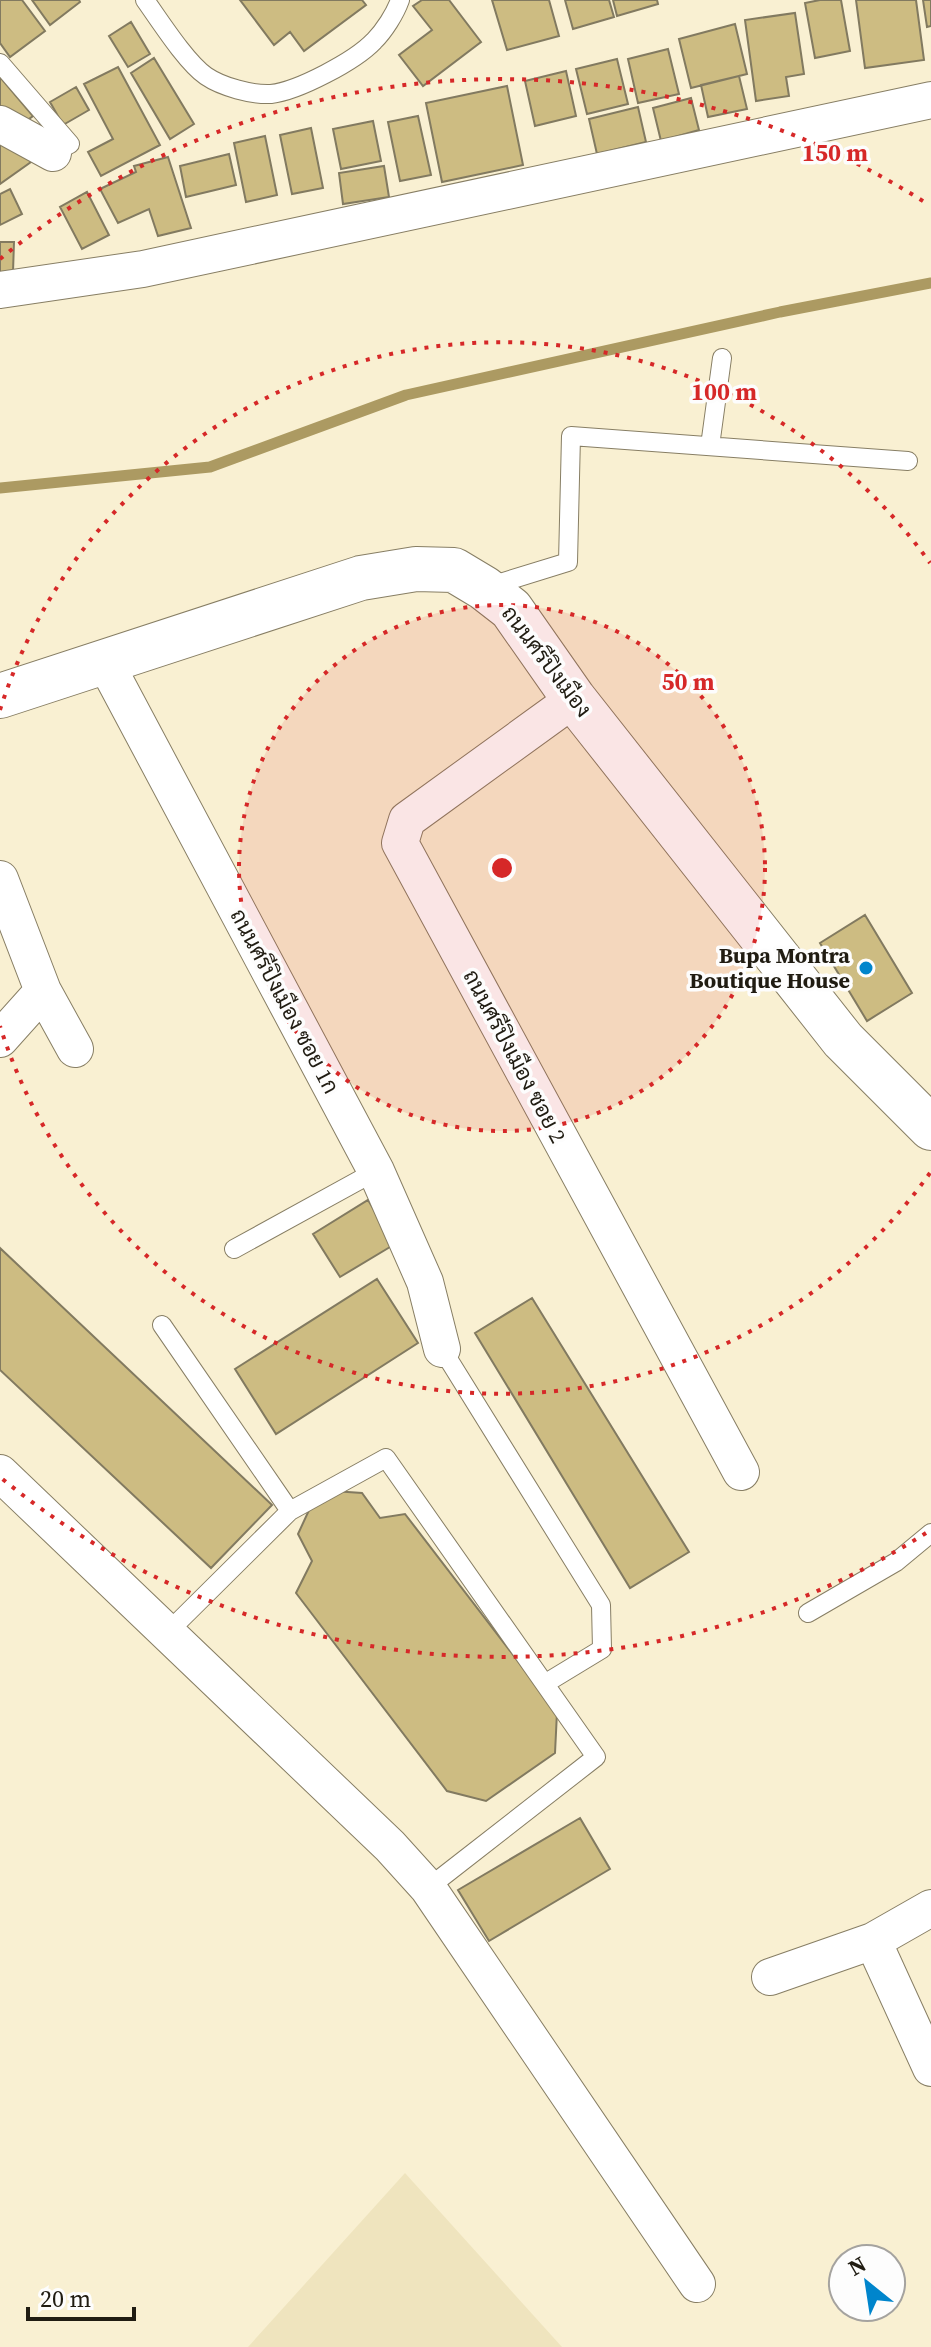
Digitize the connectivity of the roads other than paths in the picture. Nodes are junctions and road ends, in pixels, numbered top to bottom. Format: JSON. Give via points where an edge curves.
{"nodes":[{"id":1,"x":145,"y":0,"type":"edge"},
{"id":2,"x":400,"y":0,"type":"edge"},
{"id":3,"x":0,"y":63,"type":"edge"},
{"id":4,"x":931,"y":100,"type":"edge"},
{"id":5,"x":0,"y":124,"type":"edge"},
{"id":6,"x":53,"y":153,"type":"joint"},
{"id":7,"x":0,"y":290,"type":"edge"},
{"id":8,"x":722,"y":358,"type":"dead end"},
{"id":9,"x":710,"y":446,"type":"junction"},
{"id":10,"x":908,"y":461,"type":"dead end"},
{"id":11,"x":484,"y":588,"type":"junction"},
{"id":12,"x":105,"y":662,"type":"junction"},
{"id":13,"x":0,"y":696,"type":"edge"},
{"id":14,"x":574,"y":699,"type":"junction"},
{"id":15,"x":0,"y":879,"type":"edge"},
{"id":16,"x":43,"y":991,"type":"junction"},
{"id":17,"x":0,"y":1039,"type":"edge"},
{"id":18,"x":75,"y":1049,"type":"dead end"},
{"id":19,"x":928,"y":1121,"type":"edge"},
{"id":20,"x":376,"y":1171,"type":"junction"},
{"id":21,"x":234,"y":1249,"type":"dead end"},
{"id":22,"x":162,"y":1325,"type":"dead end"},
{"id":23,"x":442,"y":1349,"type":"joint"},
{"id":24,"x":741,"y":1472,"type":"dead end"},
{"id":25,"x":0,"y":1473,"type":"edge"},
{"id":26,"x":290,"y":1511,"type":"junction"},
{"id":27,"x":931,"y":1533,"type":"edge"},
{"id":28,"x":808,"y":1613,"type":"dead end"},
{"id":29,"x":166,"y":1634,"type":"junction"},
{"id":30,"x":546,"y":1683,"type":"junction"},
{"id":31,"x":428,"y":1888,"type":"junction"},
{"id":32,"x":931,"y":1908,"type":"edge"},
{"id":33,"x":873,"y":1941,"type":"junction"},
{"id":34,"x":770,"y":1977,"type":"dead end"},
{"id":35,"x":931,"y":2068,"type":"edge"},
{"id":36,"x":697,"y":2284,"type":"dead end"}],
"edges":[{"from":1,"to":2,"type":"lane","via":[[206,76],[240,90],[271,94],[344,63],[374,41]]},
{"from":3,"to":6,"type":"lane","via":[[70,144]]},
{"from":4,"to":7,"type":"street","via":[[143,269]]},
{"from":5,"to":6,"type":"street"},
{"from":8,"to":9,"type":"lane"},
{"from":9,"to":10,"type":"lane"},
{"from":9,"to":11,"type":"lane","via":[[571,436],[568,562]]},
{"from":11,"to":12,"type":"street","name":"ถนนศรีปิงเมือง","via":[[454,570],[416,569],[361,578]]},
{"from":11,"to":14,"type":"street","name":"ถนนศรีปิงเมือง","via":[[511,609]]},
{"from":12,"to":13,"type":"street","name":"ถนนศรีปิงเมือง"},
{"from":12,"to":20,"type":"street","name":"ถนนศรีปิงเมือง ซอย 1ก"},
{"from":14,"to":19,"type":"street","name":"ถนนศรีปิงเมือง","via":[[843,1040]]},
{"from":14,"to":24,"type":"street","name":"ถนนศรีปิงเมือง ซอย 2","via":[[407,820],[400,843]]},
{"from":15,"to":16,"type":"street"},
{"from":16,"to":17,"type":"street"},
{"from":16,"to":18,"type":"street"},
{"from":20,"to":21,"type":"lane"},
{"from":20,"to":23,"type":"street","name":"ถนนศรีปิงเมือง ซอย 1ก","via":[[425,1282]]},
{"from":22,"to":26,"type":"lane"},
{"from":23,"to":30,"type":"lane","via":[[601,1605],[602,1649]]},
{"from":25,"to":29,"type":"street"},
{"from":26,"to":29,"type":"lane"},
{"from":26,"to":30,"type":"lane","via":[[386,1458]]},
{"from":27,"to":28,"type":"lane","via":[[896,1562]]},
{"from":29,"to":31,"type":"street"},
{"from":30,"to":31,"type":"lane","via":[[596,1757]]},
{"from":31,"to":36,"type":"street"},
{"from":32,"to":33,"type":"street"},
{"from":33,"to":34,"type":"street"},
{"from":33,"to":35,"type":"street"}]}
